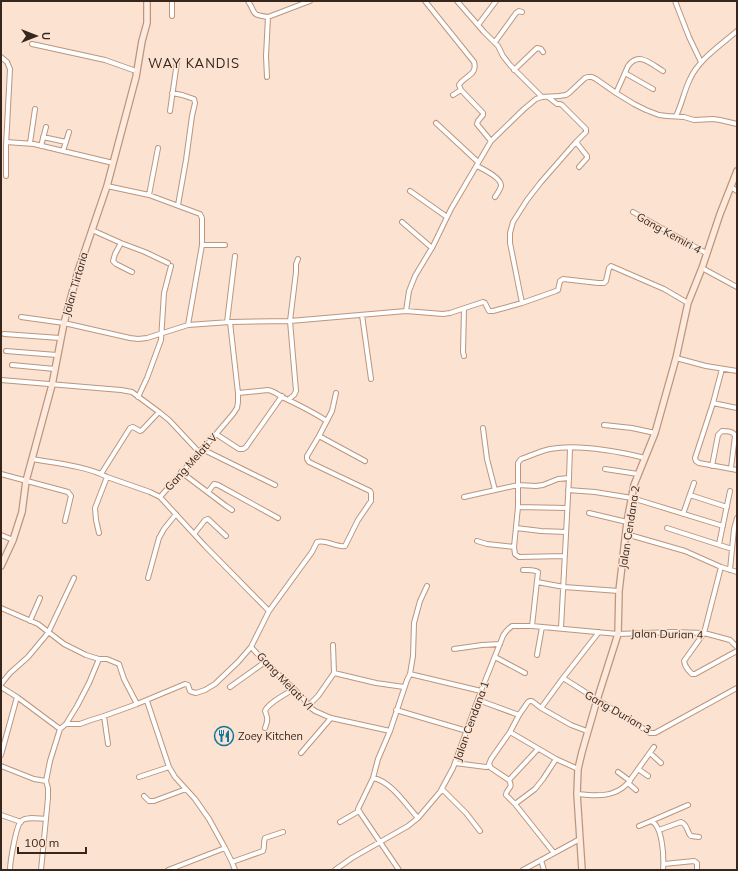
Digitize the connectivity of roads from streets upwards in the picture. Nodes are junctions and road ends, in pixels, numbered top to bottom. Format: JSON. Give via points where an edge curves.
{"nodes":[{"id":1,"x":147,"y":1,"type":"edge"},
{"id":2,"x":172,"y":1,"type":"edge"},
{"id":3,"x":248,"y":1,"type":"edge"},
{"id":4,"x":310,"y":1,"type":"edge"},
{"id":5,"x":424,"y":1,"type":"edge"},
{"id":6,"x":457,"y":1,"type":"edge"},
{"id":7,"x":496,"y":1,"type":"edge"},
{"id":8,"x":675,"y":1,"type":"edge"},
{"id":9,"x":522,"y":12,"type":"dead end"},
{"id":10,"x":172,"y":16,"type":"dead end"},
{"id":11,"x":268,"y":17,"type":"junction"},
{"id":12,"x":478,"y":25,"type":"junction"},
{"id":13,"x":737,"y":31,"type":"edge"},
{"id":14,"x":495,"y":42,"type":"junction"},
{"id":15,"x":32,"y":44,"type":"dead end"},
{"id":16,"x":543,"y":52,"type":"dead end"},
{"id":17,"x":1,"y":57,"type":"edge"},
{"id":18,"x":177,"y":62,"type":"dead end"},
{"id":19,"x":701,"y":62,"type":"junction"},
{"id":20,"x":514,"y":70,"type":"junction"},
{"id":21,"x":136,"y":71,"type":"junction"},
{"id":22,"x":663,"y":71,"type":"dead end"},
{"id":23,"x":624,"y":73,"type":"junction"},
{"id":24,"x":267,"y":77,"type":"dead end"},
{"id":25,"x":653,"y":89,"type":"dead end"},
{"id":26,"x":461,"y":90,"type":"junction"},
{"id":27,"x":172,"y":93,"type":"junction"},
{"id":28,"x":616,"y":93,"type":"junction"},
{"id":29,"x":453,"y":95,"type":"dead end"},
{"id":30,"x":545,"y":97,"type":"junction"},
{"id":31,"x":35,"y":109,"type":"dead end"},
{"id":32,"x":170,"y":111,"type":"dead end"},
{"id":33,"x":676,"y":116,"type":"junction"},
{"id":34,"x":436,"y":123,"type":"dead end"},
{"id":35,"x":737,"y":124,"type":"edge"},
{"id":36,"x":46,"y":127,"type":"dead end"},
{"id":37,"x":69,"y":132,"type":"dead end"},
{"id":38,"x":43,"y":138,"type":"junction"},
{"id":39,"x":491,"y":141,"type":"junction"},
{"id":40,"x":6,"y":142,"type":"junction"},
{"id":41,"x":66,"y":142,"type":"junction"},
{"id":42,"x":576,"y":142,"type":"junction"},
{"id":43,"x":30,"y":144,"type":"junction"},
{"id":44,"x":41,"y":146,"type":"junction"},
{"id":45,"x":158,"y":148,"type":"dead end"},
{"id":46,"x":63,"y":151,"type":"junction"},
{"id":47,"x":3,"y":154,"type":"edge"},
{"id":48,"x":113,"y":163,"type":"junction"},
{"id":49,"x":478,"y":164,"type":"junction"},
{"id":50,"x":579,"y":167,"type":"dead end"},
{"id":51,"x":737,"y":171,"type":"edge"},
{"id":52,"x":6,"y":176,"type":"dead end"},
{"id":53,"x":107,"y":186,"type":"junction"},
{"id":54,"x":731,"y":188,"type":"junction"},
{"id":55,"x":410,"y":191,"type":"dead end"},
{"id":56,"x":737,"y":191,"type":"edge"},
{"id":57,"x":149,"y":195,"type":"junction"},
{"id":58,"x":494,"y":197,"type":"dead end"},
{"id":59,"x":178,"y":205,"type":"junction"},
{"id":60,"x":632,"y":212,"type":"dead end"},
{"id":61,"x":447,"y":217,"type":"junction"},
{"id":62,"x":402,"y":222,"type":"dead end"},
{"id":63,"x":92,"y":230,"type":"junction"},
{"id":64,"x":121,"y":243,"type":"junction"},
{"id":65,"x":202,"y":245,"type":"junction"},
{"id":66,"x":225,"y":245,"type":"dead end"},
{"id":67,"x":432,"y":248,"type":"junction"},
{"id":68,"x":706,"y":253,"type":"junction"},
{"id":69,"x":235,"y":256,"type":"dead end"},
{"id":70,"x":298,"y":259,"type":"dead end"},
{"id":71,"x":702,"y":268,"type":"junction"},
{"id":72,"x":132,"y":272,"type":"dead end"},
{"id":73,"x":737,"y":287,"type":"edge"},
{"id":74,"x":522,"y":303,"type":"junction"},
{"id":75,"x":688,"y":304,"type":"junction"},
{"id":76,"x":464,"y":309,"type":"junction"},
{"id":77,"x":406,"y":311,"type":"junction"},
{"id":78,"x":362,"y":315,"type":"junction"},
{"id":79,"x":21,"y":317,"type":"dead end"},
{"id":80,"x":290,"y":321,"type":"junction"},
{"id":81,"x":229,"y":322,"type":"junction"},
{"id":82,"x":64,"y":323,"type":"junction"},
{"id":83,"x":188,"y":325,"type":"junction"},
{"id":84,"x":4,"y":334,"type":"dead end"},
{"id":85,"x":161,"y":334,"type":"junction"},
{"id":86,"x":60,"y":338,"type":"junction"},
{"id":87,"x":6,"y":351,"type":"dead end"},
{"id":88,"x":57,"y":355,"type":"junction"},
{"id":89,"x":464,"y":356,"type":"dead end"},
{"id":90,"x":676,"y":358,"type":"junction"},
{"id":91,"x":12,"y":365,"type":"dead end"},
{"id":92,"x":55,"y":369,"type":"junction"},
{"id":93,"x":722,"y":369,"type":"junction"},
{"id":94,"x":737,"y":370,"type":"edge"},
{"id":95,"x":371,"y":379,"type":"dead end"},
{"id":96,"x":1,"y":380,"type":"edge"},
{"id":97,"x":52,"y":385,"type":"junction"},
{"id":98,"x":238,"y":393,"type":"junction"},
{"id":99,"x":336,"y":393,"type":"dead end"},
{"id":100,"x":282,"y":396,"type":"junction"},
{"id":101,"x":138,"y":397,"type":"junction"},
{"id":102,"x":289,"y":400,"type":"junction"},
{"id":103,"x":713,"y":403,"type":"junction"},
{"id":104,"x":737,"y":408,"type":"edge"},
{"id":105,"x":159,"y":412,"type":"junction"},
{"id":106,"x":327,"y":421,"type":"junction"},
{"id":107,"x":604,"y":425,"type":"dead end"},
{"id":108,"x":483,"y":428,"type":"dead end"},
{"id":109,"x":654,"y":433,"type":"junction"},
{"id":110,"x":216,"y":434,"type":"junction"},
{"id":111,"x":319,"y":436,"type":"junction"},
{"id":112,"x":570,"y":448,"type":"junction"},
{"id":113,"x":201,"y":450,"type":"junction"},
{"id":114,"x":645,"y":458,"type":"junction"},
{"id":115,"x":32,"y":459,"type":"junction"},
{"id":116,"x":365,"y":461,"type":"dead end"},
{"id":117,"x":712,"y":466,"type":"junction"},
{"id":118,"x":731,"y":468,"type":"junction"},
{"id":119,"x":605,"y":469,"type":"dead end"},
{"id":120,"x":737,"y":470,"type":"edge"},
{"id":121,"x":182,"y":472,"type":"junction"},
{"id":122,"x":1,"y":474,"type":"edge"},
{"id":123,"x":101,"y":474,"type":"junction"},
{"id":124,"x":638,"y":474,"type":"junction"},
{"id":125,"x":107,"y":477,"type":"junction"},
{"id":126,"x":569,"y":478,"type":"junction"},
{"id":127,"x":26,"y":481,"type":"junction"},
{"id":128,"x":694,"y":483,"type":"dead end"},
{"id":129,"x":275,"y":485,"type":"dead end"},
{"id":130,"x":518,"y":485,"type":"junction"},
{"id":131,"x":494,"y":490,"type":"junction"},
{"id":132,"x":568,"y":490,"type":"junction"},
{"id":133,"x":730,"y":491,"type":"dead end"},
{"id":134,"x":208,"y":492,"type":"junction"},
{"id":135,"x":690,"y":495,"type":"junction"},
{"id":136,"x":160,"y":497,"type":"junction"},
{"id":137,"x":464,"y":497,"type":"dead end"},
{"id":138,"x":632,"y":498,"type":"junction"},
{"id":139,"x":518,"y":507,"type":"junction"},
{"id":140,"x":727,"y":507,"type":"junction"},
{"id":141,"x":567,"y":508,"type":"junction"},
{"id":142,"x":232,"y":510,"type":"dead end"},
{"id":143,"x":589,"y":513,"type":"dead end"},
{"id":144,"x":176,"y":514,"type":"junction"},
{"id":145,"x":683,"y":514,"type":"junction"},
{"id":146,"x":278,"y":518,"type":"dead end"},
{"id":147,"x":737,"y":518,"type":"edge"},
{"id":148,"x":65,"y":521,"type":"dead end"},
{"id":149,"x":627,"y":522,"type":"junction"},
{"id":150,"x":723,"y":526,"type":"junction"},
{"id":151,"x":516,"y":528,"type":"junction"},
{"id":152,"x":668,"y":528,"type":"dead end"},
{"id":153,"x":566,"y":532,"type":"junction"},
{"id":154,"x":99,"y":533,"type":"dead end"},
{"id":155,"x":194,"y":534,"type":"junction"},
{"id":156,"x":626,"y":534,"type":"junction"},
{"id":157,"x":1,"y":535,"type":"edge"},
{"id":158,"x":226,"y":536,"type":"dead end"},
{"id":159,"x":12,"y":540,"type":"junction"},
{"id":160,"x":477,"y":541,"type":"dead end"},
{"id":161,"x":719,"y":544,"type":"junction"},
{"id":162,"x":514,"y":547,"type":"junction"},
{"id":163,"x":732,"y":550,"type":"junction"},
{"id":164,"x":565,"y":556,"type":"junction"},
{"id":165,"x":1,"y":566,"type":"edge"},
{"id":166,"x":721,"y":567,"type":"junction"},
{"id":167,"x":523,"y":570,"type":"dead end"},
{"id":168,"x":730,"y":570,"type":"junction"},
{"id":169,"x":737,"y":572,"type":"edge"},
{"id":170,"x":74,"y":578,"type":"dead end"},
{"id":171,"x":148,"y":578,"type":"dead end"},
{"id":172,"x":536,"y":582,"type":"junction"},
{"id":173,"x":426,"y":586,"type":"dead end"},
{"id":174,"x":564,"y":587,"type":"junction"},
{"id":175,"x":619,"y":591,"type":"junction"},
{"id":176,"x":40,"y":598,"type":"dead end"},
{"id":177,"x":1,"y":608,"type":"edge"},
{"id":178,"x":269,"y":611,"type":"junction"},
{"id":179,"x":30,"y":621,"type":"junction"},
{"id":180,"x":532,"y":626,"type":"junction"},
{"id":181,"x":542,"y":626,"type":"junction"},
{"id":182,"x":561,"y":628,"type":"junction"},
{"id":183,"x":48,"y":632,"type":"junction"},
{"id":184,"x":599,"y":632,"type":"junction"},
{"id":185,"x":704,"y":633,"type":"junction"},
{"id":186,"x":618,"y":634,"type":"junction"},
{"id":187,"x":500,"y":644,"type":"junction"},
{"id":188,"x":334,"y":645,"type":"dead end"},
{"id":189,"x":251,"y":647,"type":"junction"},
{"id":190,"x":737,"y":647,"type":"edge"},
{"id":191,"x":454,"y":649,"type":"dead end"},
{"id":192,"x":737,"y":651,"type":"edge"},
{"id":193,"x":538,"y":655,"type":"dead end"},
{"id":194,"x":495,"y":657,"type":"junction"},
{"id":195,"x":99,"y":659,"type":"junction"},
{"id":196,"x":265,"y":662,"type":"junction"},
{"id":197,"x":334,"y":673,"type":"junction"},
{"id":198,"x":525,"y":673,"type":"dead end"},
{"id":199,"x":410,"y":674,"type":"junction"},
{"id":200,"x":563,"y":678,"type":"junction"},
{"id":201,"x":1,"y":686,"type":"edge"},
{"id":202,"x":404,"y":687,"type":"junction"},
{"id":203,"x":230,"y":688,"type":"dead end"},
{"id":204,"x":737,"y":688,"type":"edge"},
{"id":205,"x":294,"y":689,"type":"junction"},
{"id":206,"x":481,"y":690,"type":"junction"},
{"id":207,"x":17,"y":697,"type":"junction"},
{"id":208,"x":478,"y":700,"type":"junction"},
{"id":209,"x":596,"y":700,"type":"junction"},
{"id":210,"x":147,"y":701,"type":"junction"},
{"id":211,"x":137,"y":704,"type":"junction"},
{"id":212,"x":309,"y":705,"type":"junction"},
{"id":213,"x":541,"y":708,"type":"junction"},
{"id":214,"x":396,"y":710,"type":"junction"},
{"id":215,"x":519,"y":715,"type":"junction"},
{"id":216,"x":104,"y":716,"type":"junction"},
{"id":217,"x":331,"y":718,"type":"junction"},
{"id":218,"x":66,"y":724,"type":"junction"},
{"id":219,"x":265,"y":728,"type":"dead end"},
{"id":220,"x":60,"y":729,"type":"junction"},
{"id":221,"x":390,"y":731,"type":"junction"},
{"id":222,"x":467,"y":731,"type":"junction"},
{"id":223,"x":510,"y":732,"type":"junction"},
{"id":224,"x":587,"y":732,"type":"junction"},
{"id":225,"x":108,"y":744,"type":"dead end"},
{"id":226,"x":654,"y":747,"type":"dead end"},
{"id":227,"x":538,"y":749,"type":"junction"},
{"id":228,"x":301,"y":753,"type":"dead end"},
{"id":229,"x":650,"y":753,"type":"junction"},
{"id":230,"x":1,"y":755,"type":"edge"},
{"id":231,"x":556,"y":759,"type":"junction"},
{"id":232,"x":456,"y":763,"type":"junction"},
{"id":233,"x":661,"y":763,"type":"dead end"},
{"id":234,"x":1,"y":766,"type":"edge"},
{"id":235,"x":490,"y":766,"type":"junction"},
{"id":236,"x":169,"y":767,"type":"junction"},
{"id":237,"x":578,"y":769,"type":"junction"},
{"id":238,"x":638,"y":769,"type":"junction"},
{"id":239,"x":618,"y":772,"type":"dead end"},
{"id":240,"x":648,"y":776,"type":"dead end"},
{"id":241,"x":139,"y":777,"type":"dead end"},
{"id":242,"x":373,"y":778,"type":"junction"},
{"id":243,"x":509,"y":780,"type":"junction"},
{"id":244,"x":46,"y":781,"type":"junction"},
{"id":245,"x":629,"y":782,"type":"junction"},
{"id":246,"x":186,"y":789,"type":"junction"},
{"id":247,"x":442,"y":789,"type":"junction"},
{"id":248,"x":636,"y":790,"type":"dead end"},
{"id":249,"x":577,"y":794,"type":"junction"},
{"id":250,"x":144,"y":796,"type":"dead end"},
{"id":251,"x":515,"y":804,"type":"junction"},
{"id":252,"x":688,"y":805,"type":"dead end"},
{"id":253,"x":359,"y":811,"type":"junction"},
{"id":254,"x":1,"y":815,"type":"edge"},
{"id":255,"x":418,"y":818,"type":"junction"},
{"id":256,"x":46,"y":819,"type":"junction"},
{"id":257,"x":20,"y":822,"type":"junction"},
{"id":258,"x":340,"y":822,"type":"dead end"},
{"id":259,"x":651,"y":822,"type":"junction"},
{"id":260,"x":639,"y":826,"type":"dead end"},
{"id":261,"x":659,"y":830,"type":"junction"},
{"id":262,"x":480,"y":831,"type":"dead end"},
{"id":263,"x":283,"y":832,"type":"dead end"},
{"id":264,"x":699,"y":837,"type":"dead end"},
{"id":265,"x":580,"y":839,"type":"junction"},
{"id":266,"x":380,"y":842,"type":"junction"},
{"id":267,"x":225,"y":848,"type":"junction"},
{"id":268,"x":554,"y":853,"type":"junction"},
{"id":269,"x":541,"y":860,"type":"junction"},
{"id":270,"x":232,"y":862,"type":"junction"},
{"id":271,"x":664,"y":864,"type":"junction"},
{"id":272,"x":10,"y":870,"type":"edge"},
{"id":273,"x":41,"y":870,"type":"edge"},
{"id":274,"x":168,"y":870,"type":"edge"},
{"id":275,"x":235,"y":870,"type":"edge"},
{"id":276,"x":335,"y":870,"type":"edge"},
{"id":277,"x":398,"y":870,"type":"edge"},
{"id":278,"x":523,"y":870,"type":"edge"},
{"id":279,"x":544,"y":870,"type":"edge"},
{"id":280,"x":582,"y":870,"type":"edge"},
{"id":281,"x":663,"y":870,"type":"edge"},
{"id":282,"x":697,"y":870,"type":"edge"}],
"edges":[{"from":1,"to":21,"type":"street","name":"Jalan Tirtaria","via":[[147,23]]},
{"from":2,"to":10,"type":"street"},
{"from":3,"to":11,"type":"street","via":[[254,13]]},
{"from":4,"to":11,"type":"street"},
{"from":5,"to":26,"type":"street","via":[[474,62],[474,72],[461,82]]},
{"from":6,"to":12,"type":"street"},
{"from":7,"to":12,"type":"street"},
{"from":8,"to":19,"type":"street"},
{"from":9,"to":14,"type":"street","via":[[516,13]]},
{"from":11,"to":24,"type":"street"},
{"from":12,"to":14,"type":"street"},
{"from":13,"to":19,"type":"street"},
{"from":14,"to":20,"type":"street"},
{"from":15,"to":21,"type":"street","via":[[105,60]]},
{"from":16,"to":20,"type":"street","via":[[537,48]]},
{"from":17,"to":40,"type":"street","via":[[10,69]]},
{"from":18,"to":27,"type":"street"},
{"from":19,"to":33,"type":"street","via":[[690,78]]},
{"from":20,"to":30,"type":"street"},
{"from":21,"to":48,"type":"street","name":"Jalan Tirtaria"},
{"from":22,"to":23,"type":"street","via":[[642,59],[637,59],[630,63]]},
{"from":23,"to":25,"type":"street"},
{"from":23,"to":28,"type":"street"},
{"from":26,"to":29,"type":"street"},
{"from":26,"to":39,"type":"street","via":[[483,113],[477,124]]},
{"from":27,"to":32,"type":"street"},
{"from":27,"to":59,"type":"street","via":[[194,99],[196,103]]},
{"from":28,"to":30,"type":"street","via":[[596,79],[588,77],[566,95]]},
{"from":28,"to":33,"type":"street","via":[[659,115]]},
{"from":30,"to":39,"type":"street","via":[[536,99]]},
{"from":30,"to":42,"type":"street","via":[[562,105],[586,129]]},
{"from":31,"to":43,"type":"street"},
{"from":33,"to":35,"type":"street"},
{"from":34,"to":49,"type":"street"},
{"from":36,"to":38,"type":"street"},
{"from":37,"to":41,"type":"street"},
{"from":38,"to":41,"type":"street"},
{"from":38,"to":44,"type":"street"},
{"from":39,"to":49,"type":"street"},
{"from":40,"to":43,"type":"street"},
{"from":40,"to":47,"type":"street"},
{"from":41,"to":46,"type":"street"},
{"from":42,"to":50,"type":"street","via":[[587,156]]},
{"from":42,"to":74,"type":"street","via":[[526,200],[513,222],[510,243]]},
{"from":43,"to":44,"type":"street"},
{"from":44,"to":46,"type":"street"},
{"from":45,"to":57,"type":"street"},
{"from":46,"to":48,"type":"street"},
{"from":47,"to":52,"type":"street"},
{"from":48,"to":53,"type":"street","name":"Jalan Tirtaria"},
{"from":49,"to":58,"type":"street","via":[[500,182],[499,191]]},
{"from":49,"to":61,"type":"street"},
{"from":51,"to":54,"type":"street","name":"Jalan Cendana 2"},
{"from":53,"to":57,"type":"street"},
{"from":53,"to":63,"type":"street","name":"Jalan Tirtaria"},
{"from":54,"to":56,"type":"street"},
{"from":54,"to":68,"type":"street","name":"Jalan Cendana 2"},
{"from":55,"to":61,"type":"street"},
{"from":57,"to":59,"type":"street"},
{"from":59,"to":65,"type":"street","via":[[200,214]]},
{"from":60,"to":68,"type":"street","name":"Gang Kemiri 4"},
{"from":61,"to":67,"type":"street"},
{"from":62,"to":67,"type":"street"},
{"from":63,"to":64,"type":"street"},
{"from":63,"to":82,"type":"street","name":"Jalan Tirtaria"},
{"from":64,"to":72,"type":"street","via":[[113,261]]},
{"from":64,"to":85,"type":"street","via":[[169,265]]},
{"from":65,"to":66,"type":"street"},
{"from":65,"to":83,"type":"street"},
{"from":67,"to":77,"type":"street","via":[[409,290]]},
{"from":68,"to":71,"type":"street","name":"Jalan Cendana 2"},
{"from":69,"to":81,"type":"street","name":"Gang Melati V"},
{"from":70,"to":80,"type":"street"},
{"from":71,"to":73,"type":"street"},
{"from":71,"to":75,"type":"street","name":"Jalan Cendana 2"},
{"from":74,"to":75,"type":"street","via":[[558,290],[563,279],[604,283],[611,266]]},
{"from":74,"to":76,"type":"street","via":[[493,312],[489,311],[483,302]]},
{"from":75,"to":90,"type":"street","name":"Jalan Cendana 2"},
{"from":76,"to":77,"type":"street","via":[[443,314]]},
{"from":76,"to":89,"type":"street"},
{"from":77,"to":78,"type":"street"},
{"from":78,"to":80,"type":"street"},
{"from":78,"to":95,"type":"street"},
{"from":79,"to":82,"type":"street"},
{"from":80,"to":81,"type":"street"},
{"from":80,"to":102,"type":"street","via":[[296,391]]},
{"from":81,"to":83,"type":"street"},
{"from":81,"to":98,"type":"street","name":"Gang Melati V"},
{"from":82,"to":85,"type":"street","via":[[138,339]]},
{"from":82,"to":86,"type":"street","name":"Jalan Tirtaria"},
{"from":83,"to":85,"type":"street"},
{"from":84,"to":86,"type":"street"},
{"from":85,"to":101,"type":"street","via":[[155,358]]},
{"from":86,"to":88,"type":"street","name":"Jalan Tirtaria"},
{"from":87,"to":88,"type":"street"},
{"from":88,"to":92,"type":"street","name":"Jalan Tirtaria"},
{"from":90,"to":93,"type":"street"},
{"from":90,"to":109,"type":"street","name":"Jalan Cendana 2"},
{"from":91,"to":92,"type":"street"},
{"from":92,"to":97,"type":"street","name":"Jalan Tirtaria"},
{"from":93,"to":94,"type":"street"},
{"from":93,"to":103,"type":"street"},
{"from":96,"to":97,"type":"street"},
{"from":97,"to":101,"type":"street","via":[[127,391]]},
{"from":97,"to":115,"type":"street","name":"Jalan Tirtaria"},
{"from":98,"to":100,"type":"street","via":[[268,390]]},
{"from":98,"to":110,"type":"street","name":"Gang Melati V","via":[[237,408]]},
{"from":99,"to":106,"type":"street"},
{"from":100,"to":102,"type":"street"},
{"from":100,"to":110,"type":"street","via":[[243,449]]},
{"from":101,"to":105,"type":"street"},
{"from":102,"to":106,"type":"street"},
{"from":103,"to":104,"type":"street"},
{"from":103,"to":117,"type":"street","via":[[695,458],[699,463]]},
{"from":105,"to":113,"type":"street"},
{"from":105,"to":123,"type":"street","via":[[142,430],[130,428]]},
{"from":106,"to":111,"type":"street"},
{"from":107,"to":109,"type":"street"},
{"from":108,"to":131,"type":"street"},
{"from":109,"to":114,"type":"street","name":"Jalan Cendana 2"},
{"from":110,"to":113,"type":"street","name":"Gang Melati V"},
{"from":111,"to":116,"type":"street"},
{"from":111,"to":178,"type":"street","via":[[307,456],[308,461],[370,491],[370,501],[346,546],[317,542]]},
{"from":112,"to":114,"type":"street"},
{"from":112,"to":126,"type":"street"},
{"from":112,"to":130,"type":"street","via":[[550,449],[521,459],[518,463]]},
{"from":113,"to":121,"type":"street","name":"Gang Melati V"},
{"from":113,"to":129,"type":"street"},
{"from":114,"to":124,"type":"street","name":"Jalan Cendana 2"},
{"from":115,"to":123,"type":"street","name":"Gang Melati V"},
{"from":115,"to":127,"type":"street","name":"Jalan Tirtaria"},
{"from":117,"to":118,"type":"street"},
{"from":117,"to":118,"type":"street","via":[[719,433],[732,432],[735,436]]},
{"from":118,"to":120,"type":"street"},
{"from":119,"to":124,"type":"street"},
{"from":121,"to":134,"type":"street"},
{"from":121,"to":136,"type":"street","name":"Gang Melati V"},
{"from":122,"to":127,"type":"street"},
{"from":123,"to":125,"type":"street","name":"Gang Melati V"},
{"from":124,"to":138,"type":"street","name":"Jalan Cendana 2"},
{"from":125,"to":136,"type":"street","name":"Gang Melati V"},
{"from":125,"to":154,"type":"street","via":[[95,508]]},
{"from":126,"to":130,"type":"street","via":[[536,486]]},
{"from":126,"to":132,"type":"street"},
{"from":127,"to":148,"type":"street","via":[[68,492],[71,496]]},
{"from":127,"to":159,"type":"street","name":"Jalan Tirtaria","via":[[22,512]]},
{"from":128,"to":135,"type":"street"},
{"from":130,"to":131,"type":"street"},
{"from":130,"to":139,"type":"street"},
{"from":131,"to":137,"type":"street"},
{"from":132,"to":138,"type":"street"},
{"from":132,"to":141,"type":"street"},
{"from":133,"to":140,"type":"street"},
{"from":134,"to":142,"type":"street"},
{"from":134,"to":146,"type":"street","via":[[214,484],[218,485]]},
{"from":135,"to":140,"type":"street"},
{"from":135,"to":145,"type":"street"},
{"from":136,"to":144,"type":"street"},
{"from":138,"to":145,"type":"street"},
{"from":138,"to":149,"type":"street","name":"Jalan Cendana 2"},
{"from":139,"to":141,"type":"street"},
{"from":139,"to":151,"type":"street"},
{"from":140,"to":150,"type":"street"},
{"from":141,"to":153,"type":"street"},
{"from":143,"to":149,"type":"street"},
{"from":144,"to":155,"type":"street"},
{"from":144,"to":171,"type":"street","via":[[159,538]]},
{"from":145,"to":150,"type":"street"},
{"from":147,"to":163,"type":"street"},
{"from":149,"to":156,"type":"street","name":"Jalan Cendana 2"},
{"from":150,"to":161,"type":"street"},
{"from":151,"to":153,"type":"street"},
{"from":151,"to":162,"type":"street"},
{"from":152,"to":161,"type":"street"},
{"from":153,"to":164,"type":"street"},
{"from":155,"to":158,"type":"street","via":[[205,520],[208,520]]},
{"from":155,"to":178,"type":"street"},
{"from":156,"to":166,"type":"street","via":[[685,552]]},
{"from":156,"to":175,"type":"street","name":"Jalan Cendana 2"},
{"from":157,"to":159,"type":"street"},
{"from":159,"to":165,"type":"street","name":"Jalan Tirtaria"},
{"from":160,"to":162,"type":"street"},
{"from":161,"to":163,"type":"street"},
{"from":162,"to":164,"type":"street","via":[[515,554],[519,557]]},
{"from":163,"to":168,"type":"street"},
{"from":164,"to":174,"type":"street"},
{"from":166,"to":168,"type":"street"},
{"from":166,"to":185,"type":"street"},
{"from":167,"to":172,"type":"street","via":[[538,572]]},
{"from":168,"to":169,"type":"street"},
{"from":170,"to":183,"type":"street"},
{"from":172,"to":174,"type":"street"},
{"from":172,"to":180,"type":"street"},
{"from":173,"to":199,"type":"street","via":[[416,612]]},
{"from":174,"to":175,"type":"street"},
{"from":174,"to":182,"type":"street"},
{"from":175,"to":186,"type":"street","name":"Jalan Cendana 2"},
{"from":176,"to":179,"type":"street"},
{"from":177,"to":179,"type":"street"},
{"from":178,"to":189,"type":"street"},
{"from":179,"to":183,"type":"street"},
{"from":180,"to":181,"type":"street","name":"Jalan Cendana 1"},
{"from":180,"to":187,"type":"street","name":"Jalan Cendana 1","via":[[512,626],[506,631]]},
{"from":181,"to":182,"type":"street","name":"Jalan Cendana 1"},
{"from":181,"to":193,"type":"street"},
{"from":182,"to":184,"type":"street","name":"Jalan Cendana 1"},
{"from":183,"to":195,"type":"street","via":[[64,644]]},
{"from":183,"to":201,"type":"street"},
{"from":184,"to":186,"type":"street","name":"Jalan Cendana 1"},
{"from":184,"to":200,"type":"street"},
{"from":185,"to":186,"type":"street","name":"Jalan Durian 4"},
{"from":185,"to":190,"type":"street","name":"Jalan Durian 4","via":[[730,640]]},
{"from":185,"to":192,"type":"street","via":[[684,661],[692,674]]},
{"from":186,"to":209,"type":"street","name":"Jalan Cendana 2"},
{"from":187,"to":191,"type":"street"},
{"from":187,"to":194,"type":"street","name":"Jalan Cendana 1"},
{"from":188,"to":197,"type":"street"},
{"from":189,"to":196,"type":"street","name":"Gang Melati VI"},
{"from":189,"to":210,"type":"street","via":[[215,684],[205,690],[192,692],[185,684]]},
{"from":194,"to":198,"type":"street"},
{"from":194,"to":206,"type":"street","name":"Jalan Cendana 1"},
{"from":195,"to":211,"type":"street","via":[[119,664]]},
{"from":195,"to":218,"type":"street"},
{"from":196,"to":203,"type":"street"},
{"from":196,"to":205,"type":"street","name":"Gang Melati VI"},
{"from":197,"to":202,"type":"street"},
{"from":197,"to":212,"type":"street"},
{"from":199,"to":202,"type":"street"},
{"from":199,"to":206,"type":"street"},
{"from":200,"to":209,"type":"street","name":"Gang Durian 3"},
{"from":200,"to":213,"type":"street"},
{"from":201,"to":207,"type":"street"},
{"from":202,"to":214,"type":"street"},
{"from":204,"to":209,"type":"street","name":"Gang Durian 3","via":[[655,733],[650,733]]},
{"from":205,"to":212,"type":"street","name":"Gang Melati VI"},
{"from":205,"to":219,"type":"street","via":[[266,708],[268,720]]},
{"from":206,"to":208,"type":"street","name":"Jalan Cendana 1"},
{"from":207,"to":220,"type":"street"},
{"from":207,"to":230,"type":"street"},
{"from":208,"to":215,"type":"street"},
{"from":208,"to":222,"type":"street","name":"Jalan Cendana 1"},
{"from":209,"to":224,"type":"street","name":"Jalan Cendana 2"},
{"from":210,"to":211,"type":"street"},
{"from":210,"to":236,"type":"street"},
{"from":211,"to":216,"type":"street"},
{"from":212,"to":217,"type":"street","name":"Gang Melati VI","via":[[315,711]]},
{"from":213,"to":215,"type":"street","via":[[530,701]]},
{"from":213,"to":224,"type":"street"},
{"from":214,"to":221,"type":"street"},
{"from":214,"to":222,"type":"street"},
{"from":215,"to":223,"type":"street"},
{"from":216,"to":218,"type":"street","via":[[80,724]]},
{"from":216,"to":225,"type":"street"},
{"from":217,"to":221,"type":"street","name":"Gang Melati VI"},
{"from":217,"to":228,"type":"street"},
{"from":218,"to":220,"type":"street"},
{"from":220,"to":244,"type":"street"},
{"from":221,"to":242,"type":"street"},
{"from":222,"to":232,"type":"street","name":"Jalan Cendana 1"},
{"from":223,"to":227,"type":"street"},
{"from":223,"to":235,"type":"street","via":[[491,759]]},
{"from":224,"to":237,"type":"street","name":"Jalan Cendana 2"},
{"from":226,"to":229,"type":"street"},
{"from":227,"to":231,"type":"street"},
{"from":227,"to":243,"type":"street"},
{"from":229,"to":233,"type":"street"},
{"from":229,"to":238,"type":"street"},
{"from":231,"to":237,"type":"street"},
{"from":231,"to":251,"type":"street","via":[[543,780]]},
{"from":232,"to":235,"type":"street"},
{"from":232,"to":247,"type":"street","name":"Jalan Cendana 1"},
{"from":234,"to":244,"type":"street","via":[[27,777]]},
{"from":235,"to":243,"type":"street"},
{"from":236,"to":241,"type":"street"},
{"from":236,"to":246,"type":"street"},
{"from":237,"to":249,"type":"street","name":"Jalan Cendana 2"},
{"from":238,"to":240,"type":"street"},
{"from":238,"to":245,"type":"street"},
{"from":239,"to":245,"type":"street"},
{"from":242,"to":253,"type":"street","via":[[359,805]]},
{"from":242,"to":255,"type":"street","via":[[388,785]]},
{"from":243,"to":251,"type":"street","via":[[511,786],[506,795]]},
{"from":244,"to":256,"type":"street"},
{"from":245,"to":248,"type":"street"},
{"from":245,"to":249,"type":"street","via":[[624,788],[605,795]]},
{"from":246,"to":250,"type":"street","via":[[154,801],[149,801]]},
{"from":246,"to":267,"type":"street","via":[[196,799]]},
{"from":247,"to":255,"type":"street","name":"Jalan Cendana 1"},
{"from":247,"to":262,"type":"street","via":[[466,812]]},
{"from":249,"to":265,"type":"street","name":"Jalan Cendana 2"},
{"from":251,"to":268,"type":"street"},
{"from":252,"to":259,"type":"street"},
{"from":253,"to":258,"type":"street"},
{"from":253,"to":266,"type":"street"},
{"from":254,"to":257,"type":"street"},
{"from":255,"to":266,"type":"street","name":"Jalan Cendana 1"},
{"from":256,"to":257,"type":"street","via":[[28,819]]},
{"from":256,"to":273,"type":"street"},
{"from":257,"to":272,"type":"street"},
{"from":259,"to":260,"type":"street"},
{"from":259,"to":261,"type":"street"},
{"from":261,"to":264,"type":"street","via":[[683,822],[691,836]]},
{"from":261,"to":271,"type":"street"},
{"from":263,"to":270,"type":"street","via":[[265,838],[263,851]]},
{"from":265,"to":268,"type":"street"},
{"from":265,"to":280,"type":"street","name":"Jalan Cendana 2"},
{"from":266,"to":276,"type":"street","name":"Jalan Cendana 1"},
{"from":266,"to":277,"type":"street"},
{"from":267,"to":270,"type":"street"},
{"from":267,"to":274,"type":"street"},
{"from":268,"to":269,"type":"street"},
{"from":269,"to":278,"type":"street"},
{"from":269,"to":279,"type":"street"},
{"from":270,"to":275,"type":"street"},
{"from":271,"to":281,"type":"street"},
{"from":271,"to":282,"type":"street","via":[[694,861],[697,863]]}]}
